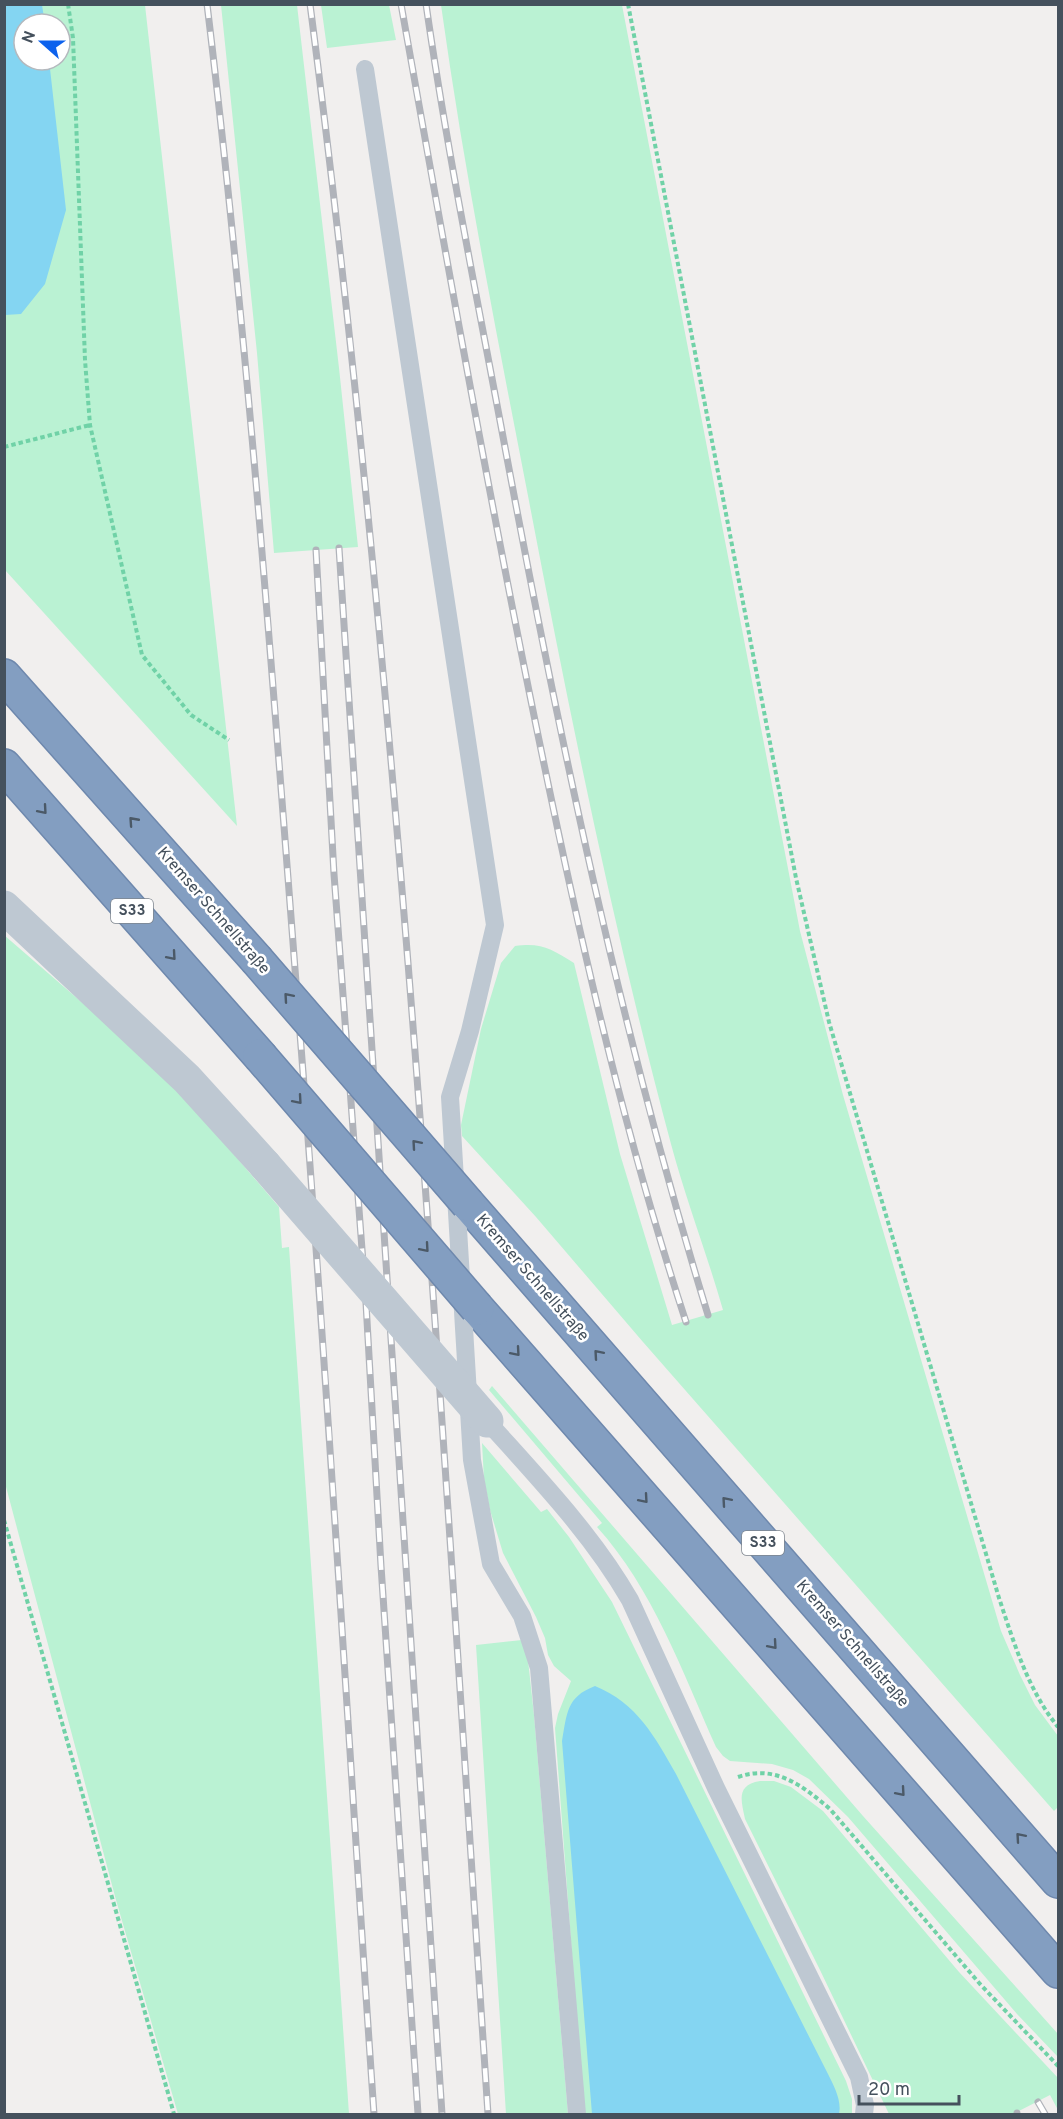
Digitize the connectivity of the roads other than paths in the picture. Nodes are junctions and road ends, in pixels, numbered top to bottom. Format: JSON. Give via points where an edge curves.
{"nodes":[{"id":1,"x":365,"y":69,"type":"dead end"},
{"id":2,"x":4,"y":676,"type":"edge"},
{"id":3,"x":4,"y":766,"type":"edge"},
{"id":4,"x":4,"y":907,"type":"edge"},
{"id":5,"x":487,"y":1421,"type":"joint"},
{"id":6,"x":1059,"y":1881,"type":"edge"},
{"id":7,"x":1059,"y":1971,"type":"edge"},
{"id":8,"x":578,"y":2115,"type":"edge"},
{"id":9,"x":864,"y":2115,"type":"edge"}],
"edges":[{"from":1,"to":8,"type":"lane","via":[[495,925],[450,1097],[472,1460],[491,1564],[522,1616],[539,1668]]},
{"from":6,"to":2,"type":"highway","name":"Kremser Schnellstraße","number":"S33","one_way":true,"bridge":true,"via":[[256,959]]},
{"from":3,"to":7,"type":"highway","number":"S33","one_way":true,"bridge":true},
{"from":4,"to":5,"type":"street","bridge":true,"via":[[188,1079]]},
{"from":5,"to":9,"type":"lane","via":[[614,1572],[859,2078],[866,2105]]}]}
